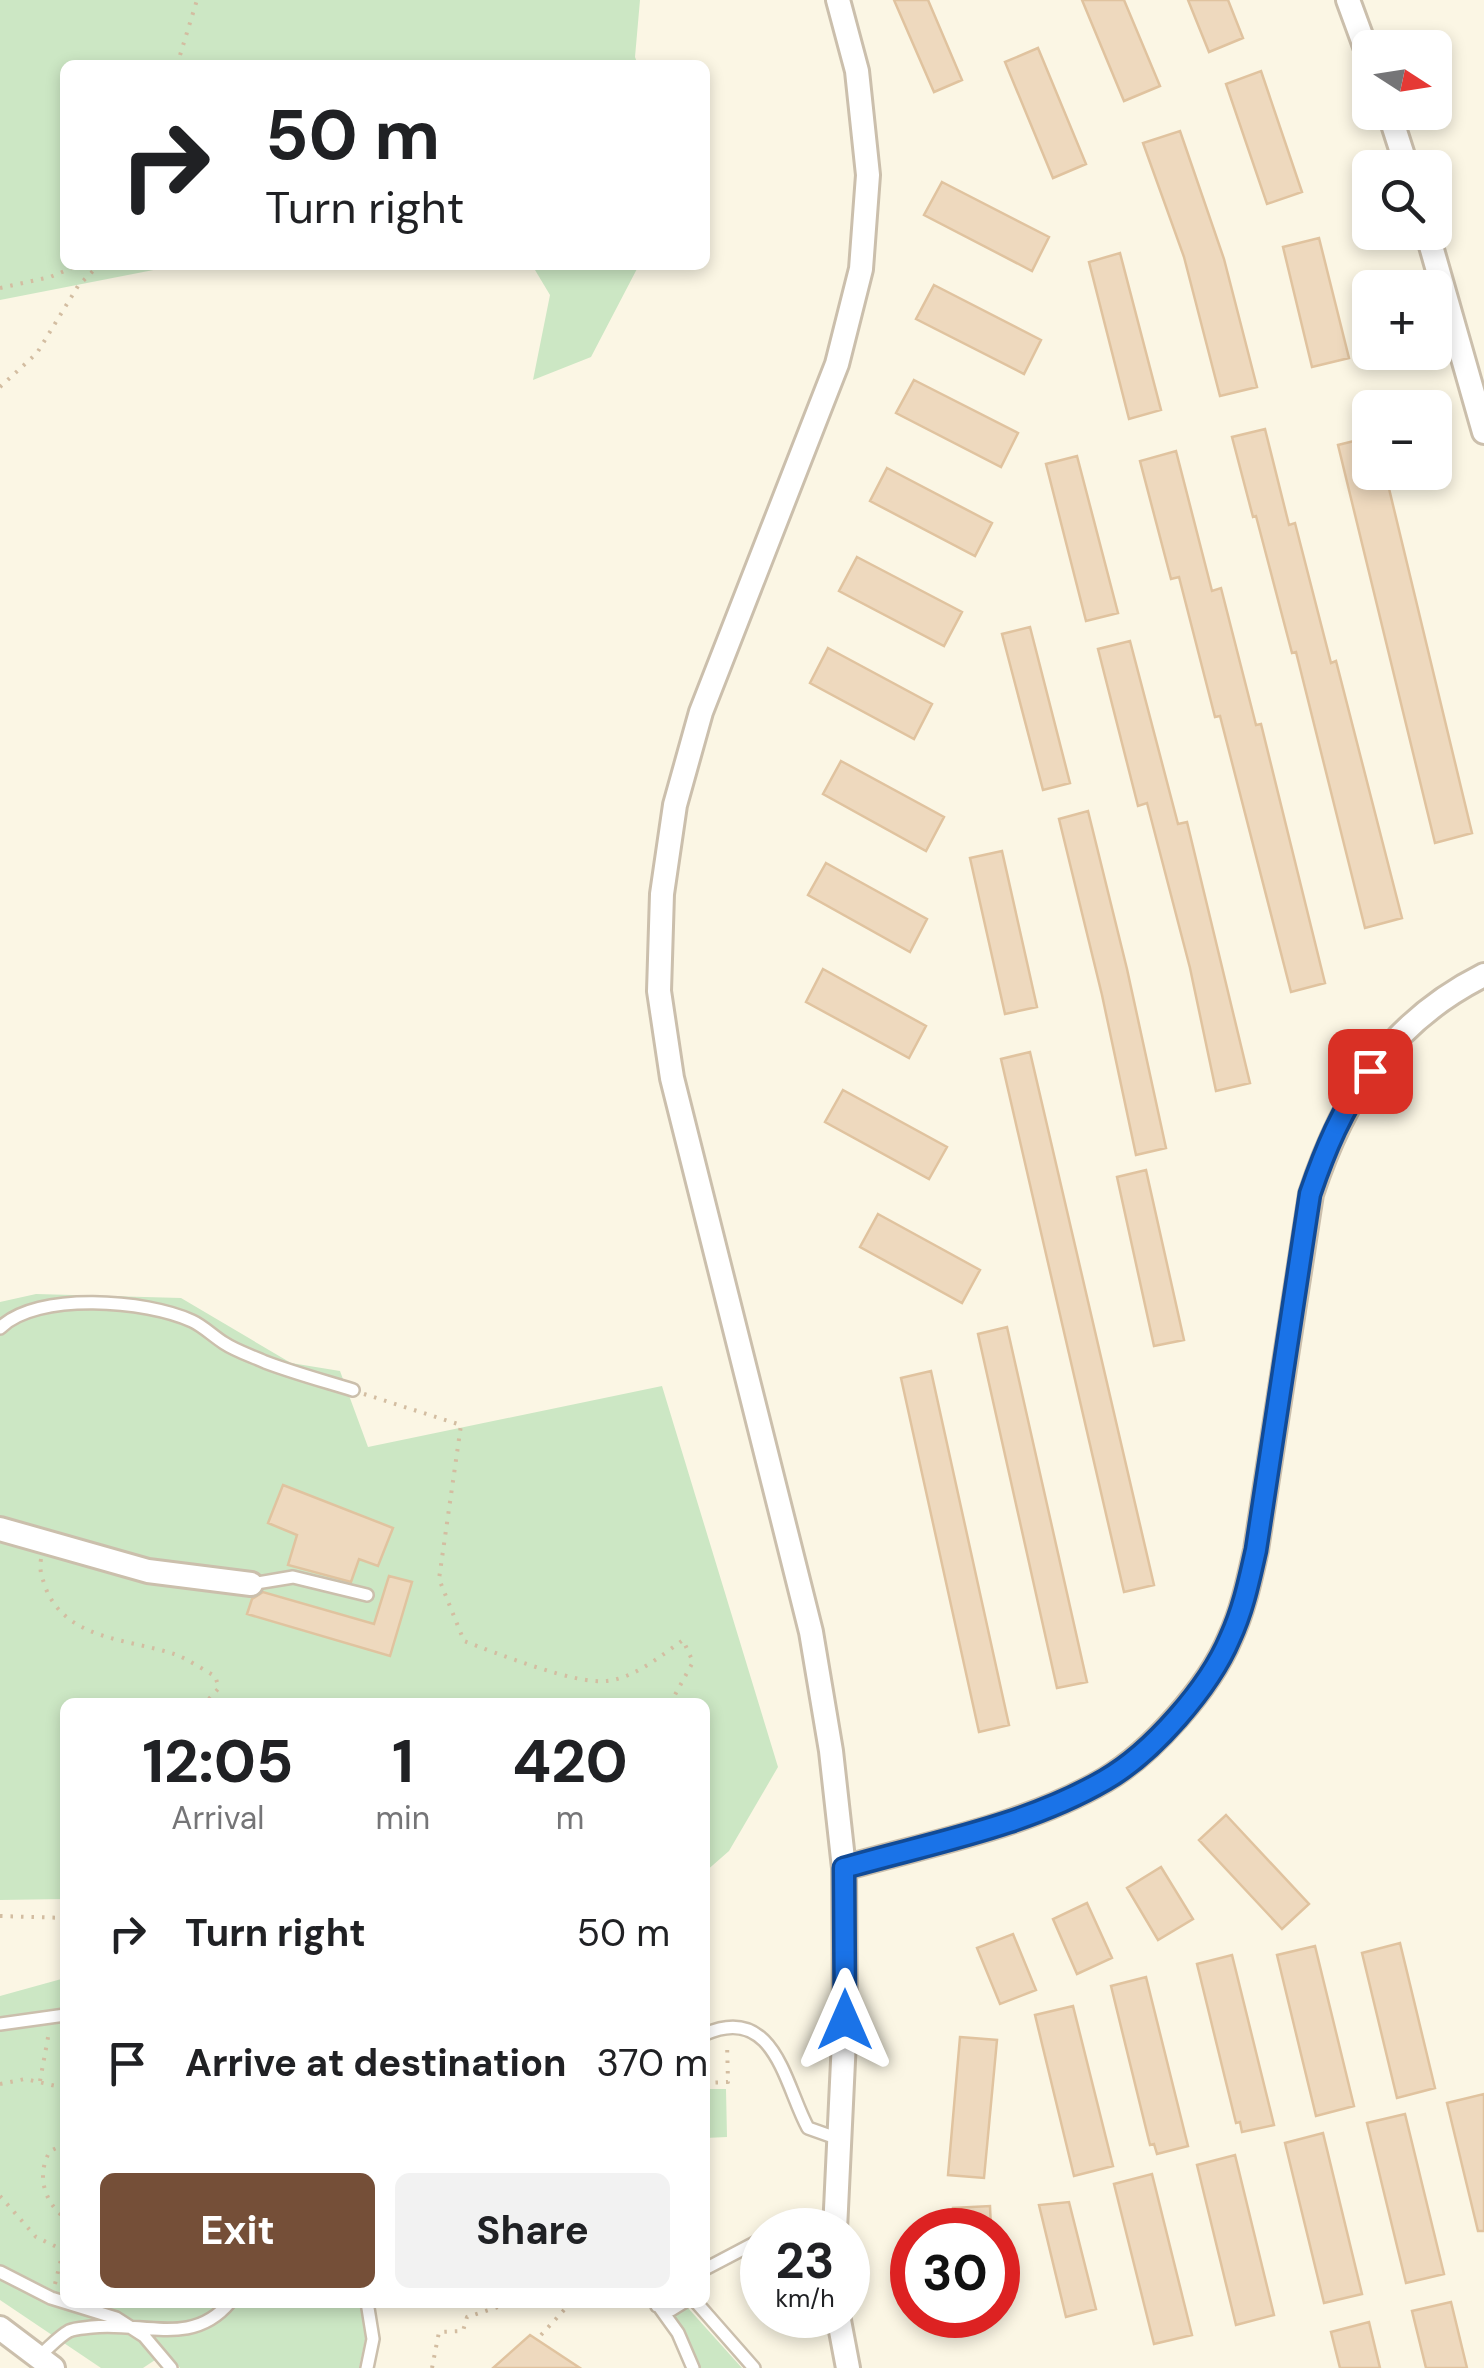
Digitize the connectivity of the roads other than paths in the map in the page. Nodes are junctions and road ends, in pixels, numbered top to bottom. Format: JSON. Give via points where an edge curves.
{"nodes":[{"id":1,"x":838,"y":0,"type":"edge"},
{"id":2,"x":1348,"y":0,"type":"edge"},
{"id":3,"x":1359,"y":30,"type":"edge"},
{"id":4,"x":1433,"y":250,"type":"edge"},
{"id":5,"x":1484,"y":432,"type":"edge"},
{"id":6,"x":1484,"y":975,"type":"edge"},
{"id":7,"x":0,"y":1328,"type":"edge"},
{"id":8,"x":354,"y":1390,"type":"road end"},
{"id":9,"x":0,"y":1529,"type":"edge"},
{"id":10,"x":250,"y":1584,"type":"joint"},
{"id":11,"x":367,"y":1595,"type":"dead end"},
{"id":12,"x":844,"y":1868,"type":"junction"},
{"id":13,"x":59,"y":2015,"type":"edge"},
{"id":14,"x":0,"y":2024,"type":"edge"},
{"id":15,"x":710,"y":2033,"type":"edge"},
{"id":16,"x":839,"y":2139,"type":"junction"},
{"id":17,"x":836,"y":2208,"type":"edge"},
{"id":18,"x":740,"y":2251,"type":"edge"},
{"id":19,"x":710,"y":2267,"type":"edge"},
{"id":20,"x":0,"y":2272,"type":"edge"},
{"id":21,"x":60,"y":2300,"type":"edge"},
{"id":22,"x":86,"y":2308,"type":"edge"},
{"id":23,"x":222,"y":2308,"type":"edge"},
{"id":24,"x":368,"y":2308,"type":"edge"},
{"id":25,"x":659,"y":2308,"type":"edge"},
{"id":26,"x":701,"y":2308,"type":"edge"},
{"id":27,"x":129,"y":2326,"type":"junction"},
{"id":28,"x":0,"y":2328,"type":"edge"},
{"id":29,"x":842,"y":2338,"type":"edge"},
{"id":30,"x":46,"y":2362,"type":"edge"},
{"id":31,"x":172,"y":2368,"type":"edge"},
{"id":32,"x":367,"y":2368,"type":"edge"},
{"id":33,"x":693,"y":2368,"type":"edge"},
{"id":34,"x":754,"y":2368,"type":"edge"},
{"id":35,"x":848,"y":2368,"type":"edge"}],
"edges":[{"from":1,"to":12,"type":"street","via":[[858,71],[868,175],[861,269],[837,364],[701,712],[675,805],[658,990],[672,1078],[811,1632]]},
{"from":2,"to":3,"type":"street"},
{"from":4,"to":5,"type":"street"},
{"from":6,"to":12,"type":"street","via":[[1425,1013],[1386,1050],[1353,1093],[1326,1147],[1310,1194],[1245,1599],[1205,1680],[1178,1716],[1108,1779],[1020,1818]]},
{"from":7,"to":8,"type":"lane","via":[[36,1307],[126,1304],[182,1317],[269,1364]]},
{"from":9,"to":10,"type":"street","via":[[148,1570]]},
{"from":10,"to":11,"type":"lane","via":[[293,1577]]},
{"from":12,"to":16,"type":"street"},
{"from":13,"to":14,"type":"lane"},
{"from":15,"to":16,"type":"lane","via":[[743,2030],[766,2042],[782,2063],[808,2128]]},
{"from":16,"to":17,"type":"street"},
{"from":18,"to":19,"type":"lane"},
{"from":20,"to":21,"type":"lane"},
{"from":22,"to":27,"type":"lane"},
{"from":23,"to":27,"type":"lane","via":[[198,2327],[160,2332]]},
{"from":24,"to":32,"type":"lane","via":[[373,2339]]},
{"from":25,"to":33,"type":"lane"},
{"from":26,"to":34,"type":"lane"},
{"from":27,"to":30,"type":"lane","via":[[70,2330]]},
{"from":27,"to":31,"type":"lane"},
{"from":28,"to":30,"type":"street"},
{"from":29,"to":35,"type":"street"}]}
